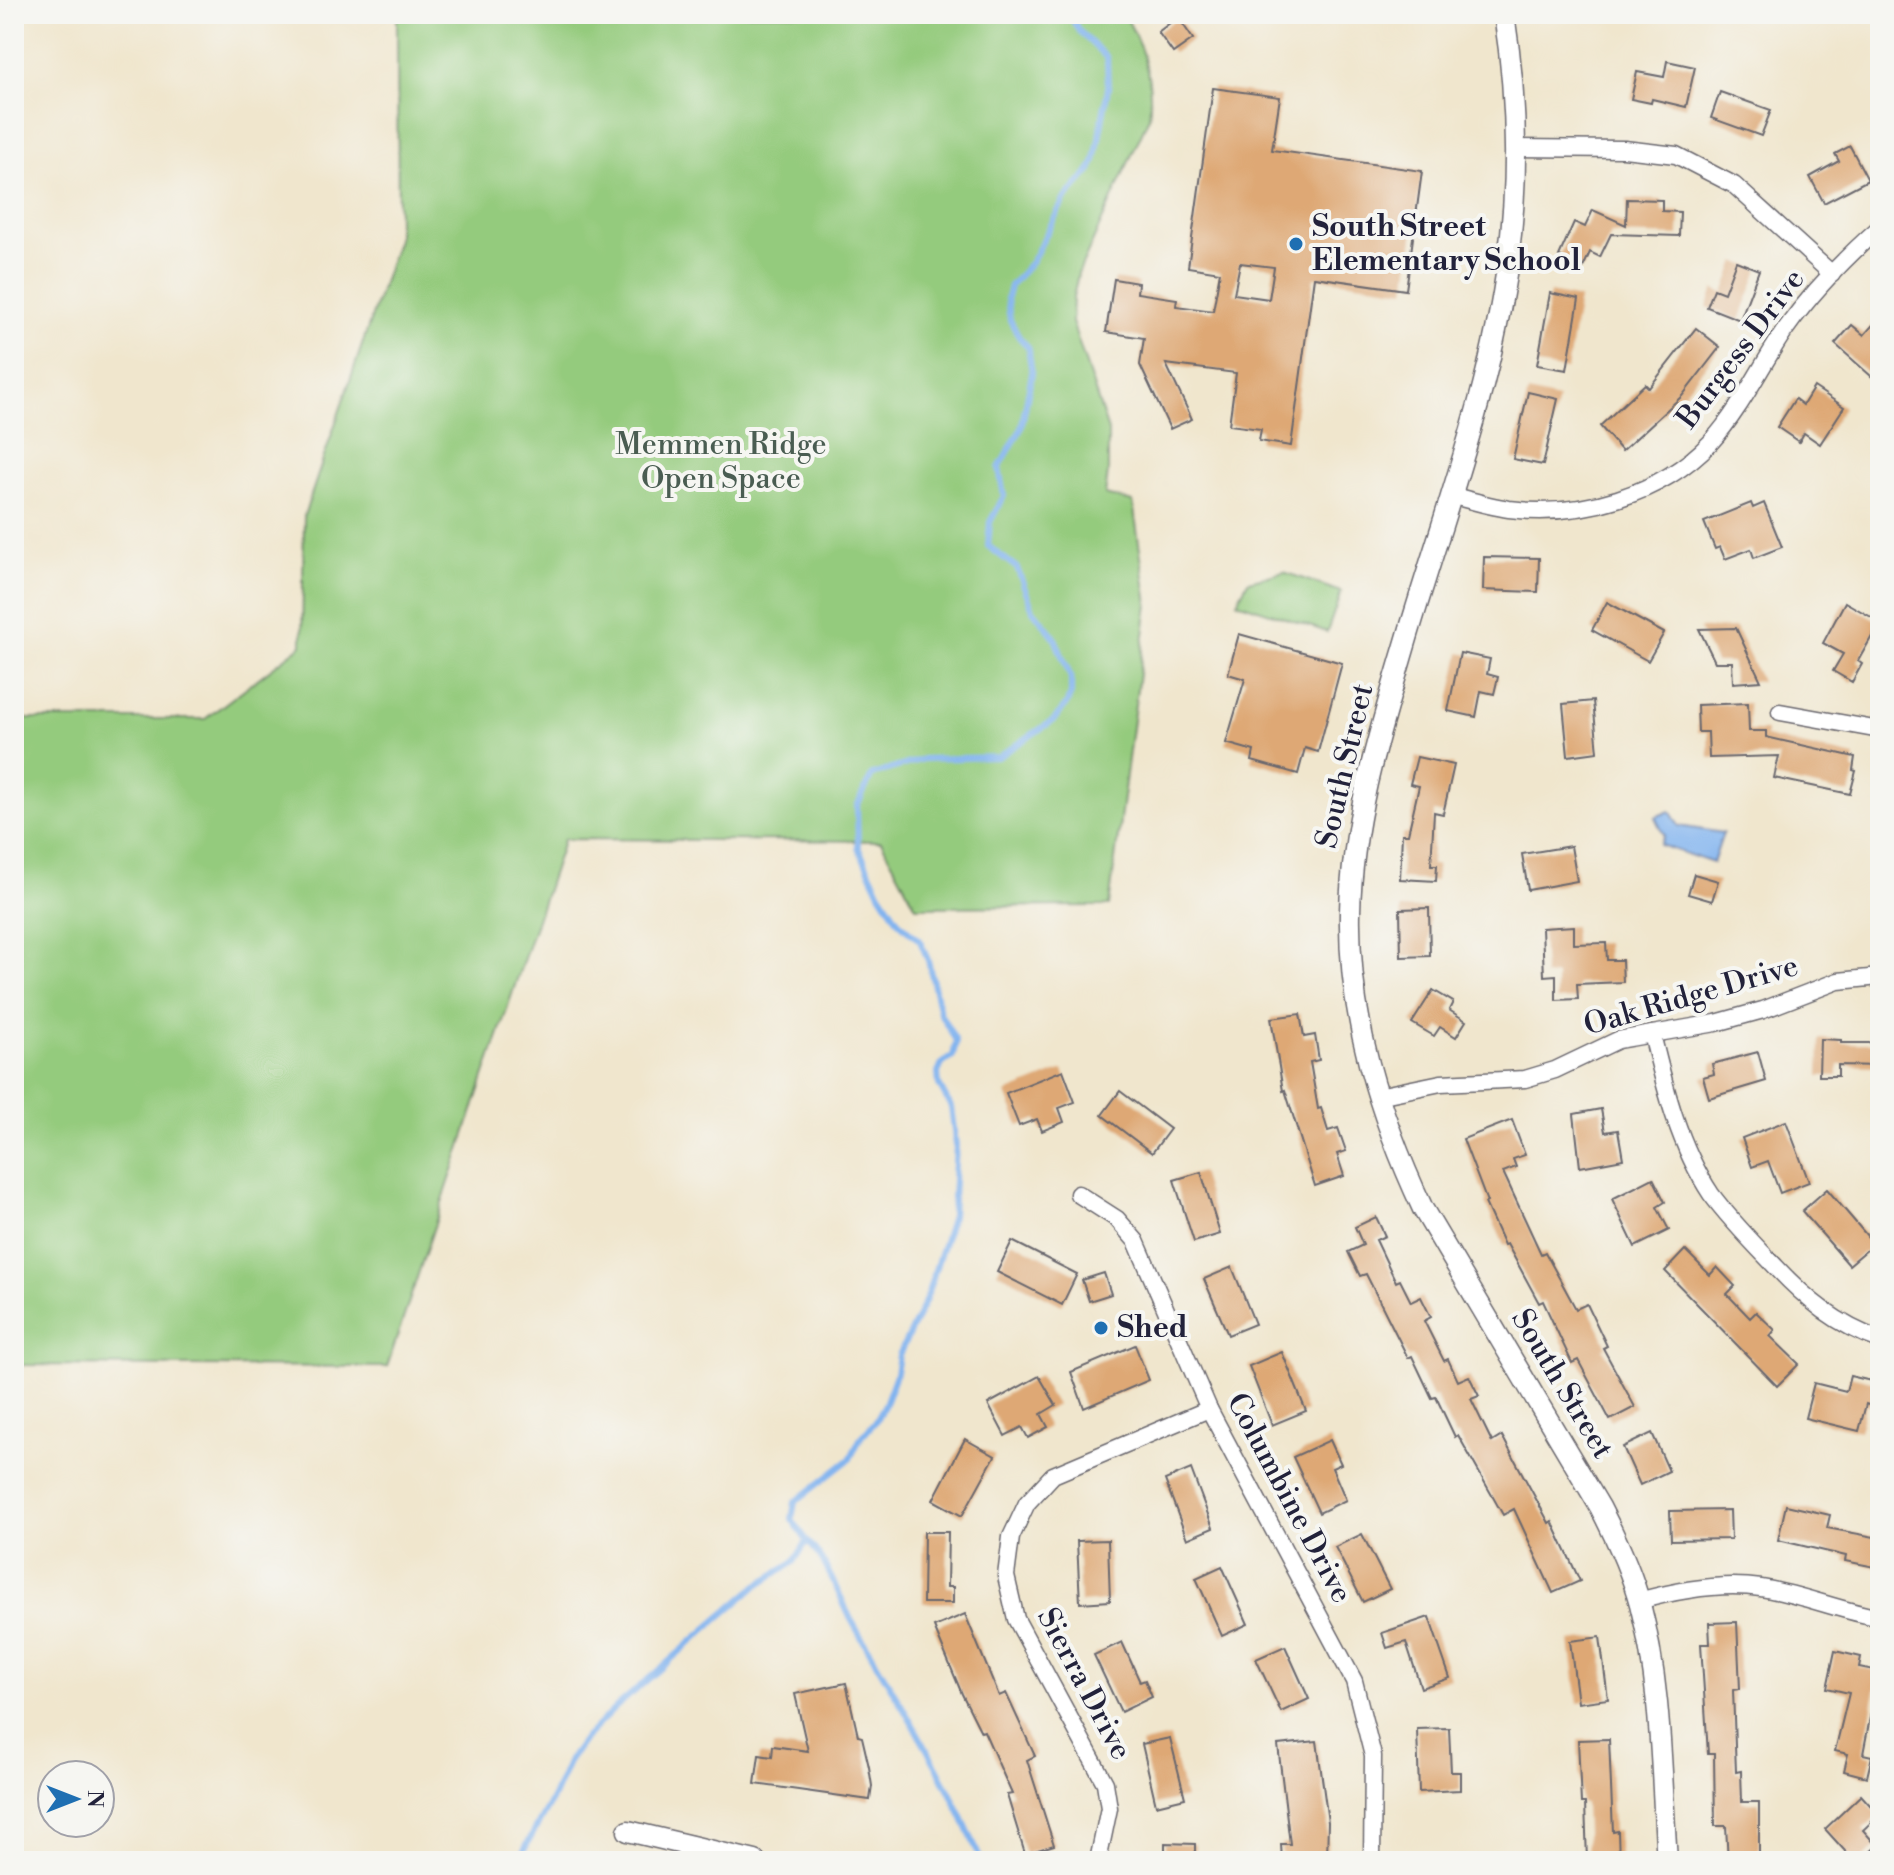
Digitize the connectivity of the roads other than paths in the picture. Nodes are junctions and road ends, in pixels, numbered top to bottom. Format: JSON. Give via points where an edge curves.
{"nodes":[{"id":1,"x":1504,"y":14,"type":"edge"},
{"id":2,"x":1516,"y":148,"type":"junction"},
{"id":3,"x":1880,"y":227,"type":"edge"},
{"id":4,"x":1832,"y":274,"type":"junction"},
{"id":5,"x":1450,"y":495,"type":"junction"},
{"id":6,"x":1780,"y":712,"type":"dead end"},
{"id":7,"x":1880,"y":730,"type":"edge"},
{"id":8,"x":1880,"y":977,"type":"edge"},
{"id":9,"x":1652,"y":1034,"type":"junction"},
{"id":10,"x":1378,"y":1096,"type":"junction"},
{"id":11,"x":1078,"y":1194,"type":"dead end"},
{"id":12,"x":1880,"y":1340,"type":"edge"},
{"id":13,"x":1209,"y":1409,"type":"junction"},
{"id":14,"x":1639,"y":1601,"type":"junction"},
{"id":15,"x":1880,"y":1618,"type":"edge"},
{"id":16,"x":628,"y":1831,"type":"dead end"},
{"id":17,"x":687,"y":1852,"type":"edge"},
{"id":18,"x":755,"y":1861,"type":"edge"},
{"id":19,"x":1098,"y":1861,"type":"edge"},
{"id":20,"x":1372,"y":1861,"type":"edge"},
{"id":21,"x":1667,"y":1861,"type":"edge"}],
"edges":[{"from":1,"to":2,"type":"street","name":"South Street"},
{"from":2,"to":4,"type":"street","via":[[1676,155],[1734,185]]},
{"from":2,"to":5,"type":"street","name":"South Street","via":[[1502,298]]},
{"from":3,"to":4,"type":"street","name":"Burgess Drive"},
{"from":4,"to":5,"type":"street","name":"Burgess Drive","via":[[1788,327],[1720,431],[1696,456],[1656,482],[1615,500],[1559,510],[1510,509]]},
{"from":5,"to":10,"type":"street","name":"South Street","via":[[1357,825],[1350,913],[1353,974]]},
{"from":6,"to":7,"type":"street"},
{"from":8,"to":9,"type":"street","name":"Oak Ridge Drive","via":[[1838,981],[1746,1016]]},
{"from":9,"to":10,"type":"street","name":"Oak Ridge Drive","via":[[1606,1044],[1525,1079],[1441,1083]]},
{"from":9,"to":12,"type":"street","via":[[1676,1122],[1719,1205],[1817,1307]]},
{"from":10,"to":14,"type":"street","name":"South Street","via":[[1423,1209],[1600,1507]]},
{"from":11,"to":13,"type":"street","name":"Columbine Drive","via":[[1117,1219],[1136,1241]]},
{"from":13,"to":19,"type":"street","name":"Sierra Drive","via":[[1053,1475],[1027,1503],[1011,1537],[1006,1576],[1016,1619],[1105,1783],[1109,1808]]},
{"from":13,"to":20,"type":"street","name":"Columbine Drive","via":[[1354,1681],[1373,1756]]},
{"from":14,"to":15,"type":"street","via":[[1709,1586],[1760,1588]]},
{"from":14,"to":21,"type":"street","name":"South Street","via":[[1653,1667]]},
{"from":16,"to":17,"type":"street"},
{"from":17,"to":18,"type":"street"}]}
